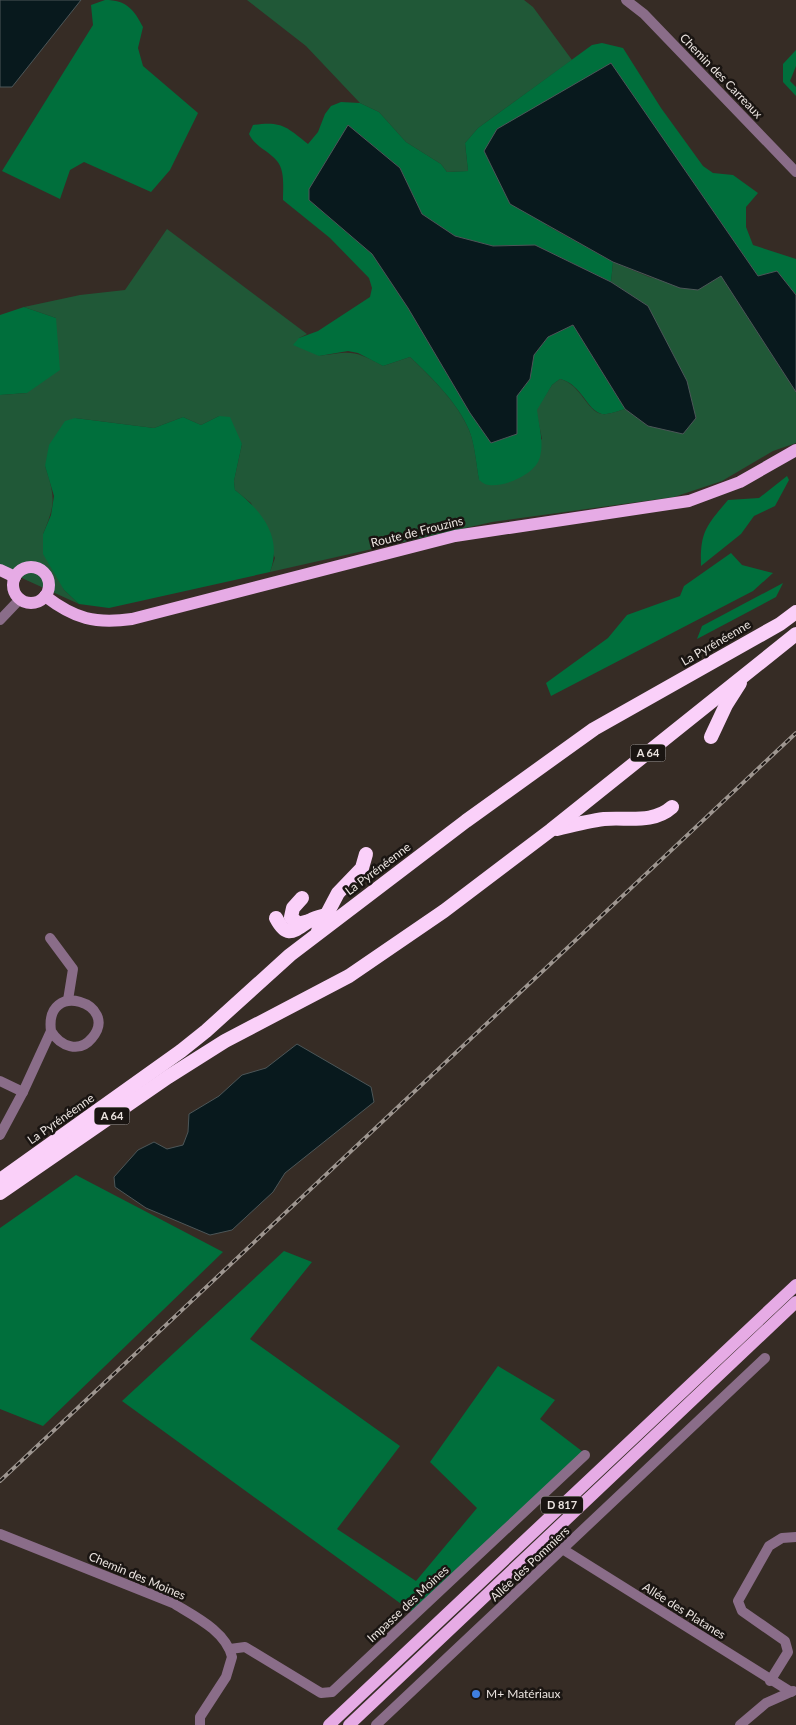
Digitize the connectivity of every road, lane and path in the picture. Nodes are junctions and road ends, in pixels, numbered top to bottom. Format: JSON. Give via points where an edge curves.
{"nodes":[{"id":1,"x":626,"y":0,"type":"edge"},
{"id":2,"x":638,"y":3,"type":"edge"},
{"id":3,"x":796,"y":172,"type":"edge"},
{"id":4,"x":796,"y":450,"type":"edge"},
{"id":5,"x":0,"y":570,"type":"edge"},
{"id":6,"x":15,"y":577,"type":"junction"},
{"id":7,"x":45,"y":596,"type":"junction"},
{"id":8,"x":20,"y":599,"type":"junction"},
{"id":9,"x":796,"y":612,"type":"edge"},
{"id":10,"x":0,"y":620,"type":"edge"},
{"id":11,"x":796,"y":634,"type":"edge"},
{"id":12,"x":745,"y":675,"type":"junction"},
{"id":13,"x":712,"y":737,"type":"dead end"},
{"id":14,"x":672,"y":807,"type":"dead end"},
{"id":15,"x":551,"y":830,"type":"junction"},
{"id":16,"x":366,"y":854,"type":"dead end"},
{"id":17,"x":338,"y":892,"type":"junction"},
{"id":18,"x":302,"y":898,"type":"dead end"},
{"id":19,"x":356,"y":904,"type":"junction"},
{"id":20,"x":327,"y":915,"type":"junction"},
{"id":21,"x":276,"y":918,"type":"dead end"},
{"id":22,"x":310,"y":921,"type":"junction"},
{"id":23,"x":316,"y":935,"type":"junction"},
{"id":24,"x":50,"y":938,"type":"dead end"},
{"id":25,"x":68,"y":1000,"type":"junction"},
{"id":26,"x":51,"y":1031,"type":"junction"},
{"id":27,"x":0,"y":1081,"type":"edge"},
{"id":28,"x":23,"y":1092,"type":"junction"},
{"id":29,"x":0,"y":1135,"type":"edge"},
{"id":30,"x":0,"y":1180,"type":"edge"},
{"id":31,"x":0,"y":1193,"type":"edge"},
{"id":32,"x":796,"y":1284,"type":"edge"},
{"id":33,"x":796,"y":1302,"type":"edge"},
{"id":34,"x":765,"y":1358,"type":"dead end"},
{"id":35,"x":585,"y":1455,"type":"dead end"},
{"id":36,"x":0,"y":1534,"type":"edge"},
{"id":37,"x":796,"y":1537,"type":"edge"},
{"id":38,"x":564,"y":1550,"type":"junction"},
{"id":39,"x":230,"y":1649,"type":"junction"},
{"id":40,"x":770,"y":1681,"type":"junction"},
{"id":41,"x":794,"y":1691,"type":"edge"},
{"id":42,"x":200,"y":1725,"type":"edge"},
{"id":43,"x":329,"y":1725,"type":"edge"},
{"id":44,"x":348,"y":1725,"type":"edge"},
{"id":45,"x":376,"y":1725,"type":"edge"},
{"id":46,"x":740,"y":1725,"type":"edge"}],
"edges":[{"from":1,"to":2,"type":"street","name":"Chemin des Carreaux"},
{"from":2,"to":3,"type":"street","name":"Chemin des Carreaux"},
{"from":4,"to":7,"type":"main road","name":"Route de Frouzins","via":[[740,482],[689,501],[455,536],[132,619],[100,621],[84,618],[70,614]]},
{"from":5,"to":6,"type":"main road"},
{"from":6,"to":7,"type":"main road","via":[[23,568],[41,569],[49,585]]},
{"from":6,"to":8,"type":"main road","via":[[14,588]]},
{"from":7,"to":8,"type":"main road","via":[[36,602]]},
{"from":8,"to":10,"type":"street"},
{"from":9,"to":19,"type":"highway","name":"La Pyrénéenne","number":"A 64","via":[[594,729]]},
{"from":11,"to":12,"type":"highway","number":"A 64"},
{"from":12,"to":13,"type":"highway","via":[[726,705]]},
{"from":12,"to":15,"type":"highway","number":"A 64"},
{"from":14,"to":15,"type":"highway","via":[[650,818],[586,822]]},
{"from":15,"to":31,"type":"highway","number":"A 64","via":[[444,911],[349,976],[225,1040]]},
{"from":16,"to":17,"type":"highway","via":[[362,868]]},
{"from":17,"to":20,"type":"highway"},
{"from":17,"to":22,"type":"highway"},
{"from":18,"to":22,"type":"highway","via":[[293,908],[291,917],[298,924]]},
{"from":19,"to":20,"type":"highway"},
{"from":19,"to":23,"type":"highway","name":"La Pyrénéenne","number":"A 64"},
{"from":20,"to":22,"type":"highway"},
{"from":20,"to":23,"type":"highway"},
{"from":21,"to":22,"type":"highway","via":[[284,929],[291,932]]},
{"from":23,"to":30,"type":"highway","name":"La Pyrénéenne","number":"A 64","via":[[181,1051]]},
{"from":24,"to":25,"type":"street","via":[[72,969]]},
{"from":25,"to":26,"type":"street","via":[[52,1014]]},
{"from":25,"to":26,"type":"street","via":[[82,1001],[93,1009],[98,1020],[94,1036],[89,1042],[76,1047],[59,1042]]},
{"from":26,"to":28,"type":"street"},
{"from":27,"to":28,"type":"street"},
{"from":28,"to":29,"type":"street"},
{"from":32,"to":43,"type":"main road","number":"D 817"},
{"from":33,"to":44,"type":"main road","number":"D 817"},
{"from":34,"to":38,"type":"street","name":"Allée des Pommiers"},
{"from":35,"to":39,"type":"street","name":"Impasse des Moines","via":[[332,1692],[321,1693],[245,1647]]},
{"from":36,"to":39,"type":"street","name":"Chemin des Moines","via":[[173,1603],[224,1639]]},
{"from":37,"to":40,"type":"street","via":[[782,1538],[769,1546],[738,1601],[742,1611],[785,1641],[788,1652]]},
{"from":38,"to":40,"type":"street","name":"Allée des Platanes"},
{"from":38,"to":45,"type":"street","name":"Allée des Pommiers"},
{"from":39,"to":42,"type":"street","via":[[232,1657],[226,1677],[200,1717]]},
{"from":40,"to":41,"type":"street","name":"Allée des Platanes"},
{"from":41,"to":46,"type":"street","via":[[766,1703]]}]}
